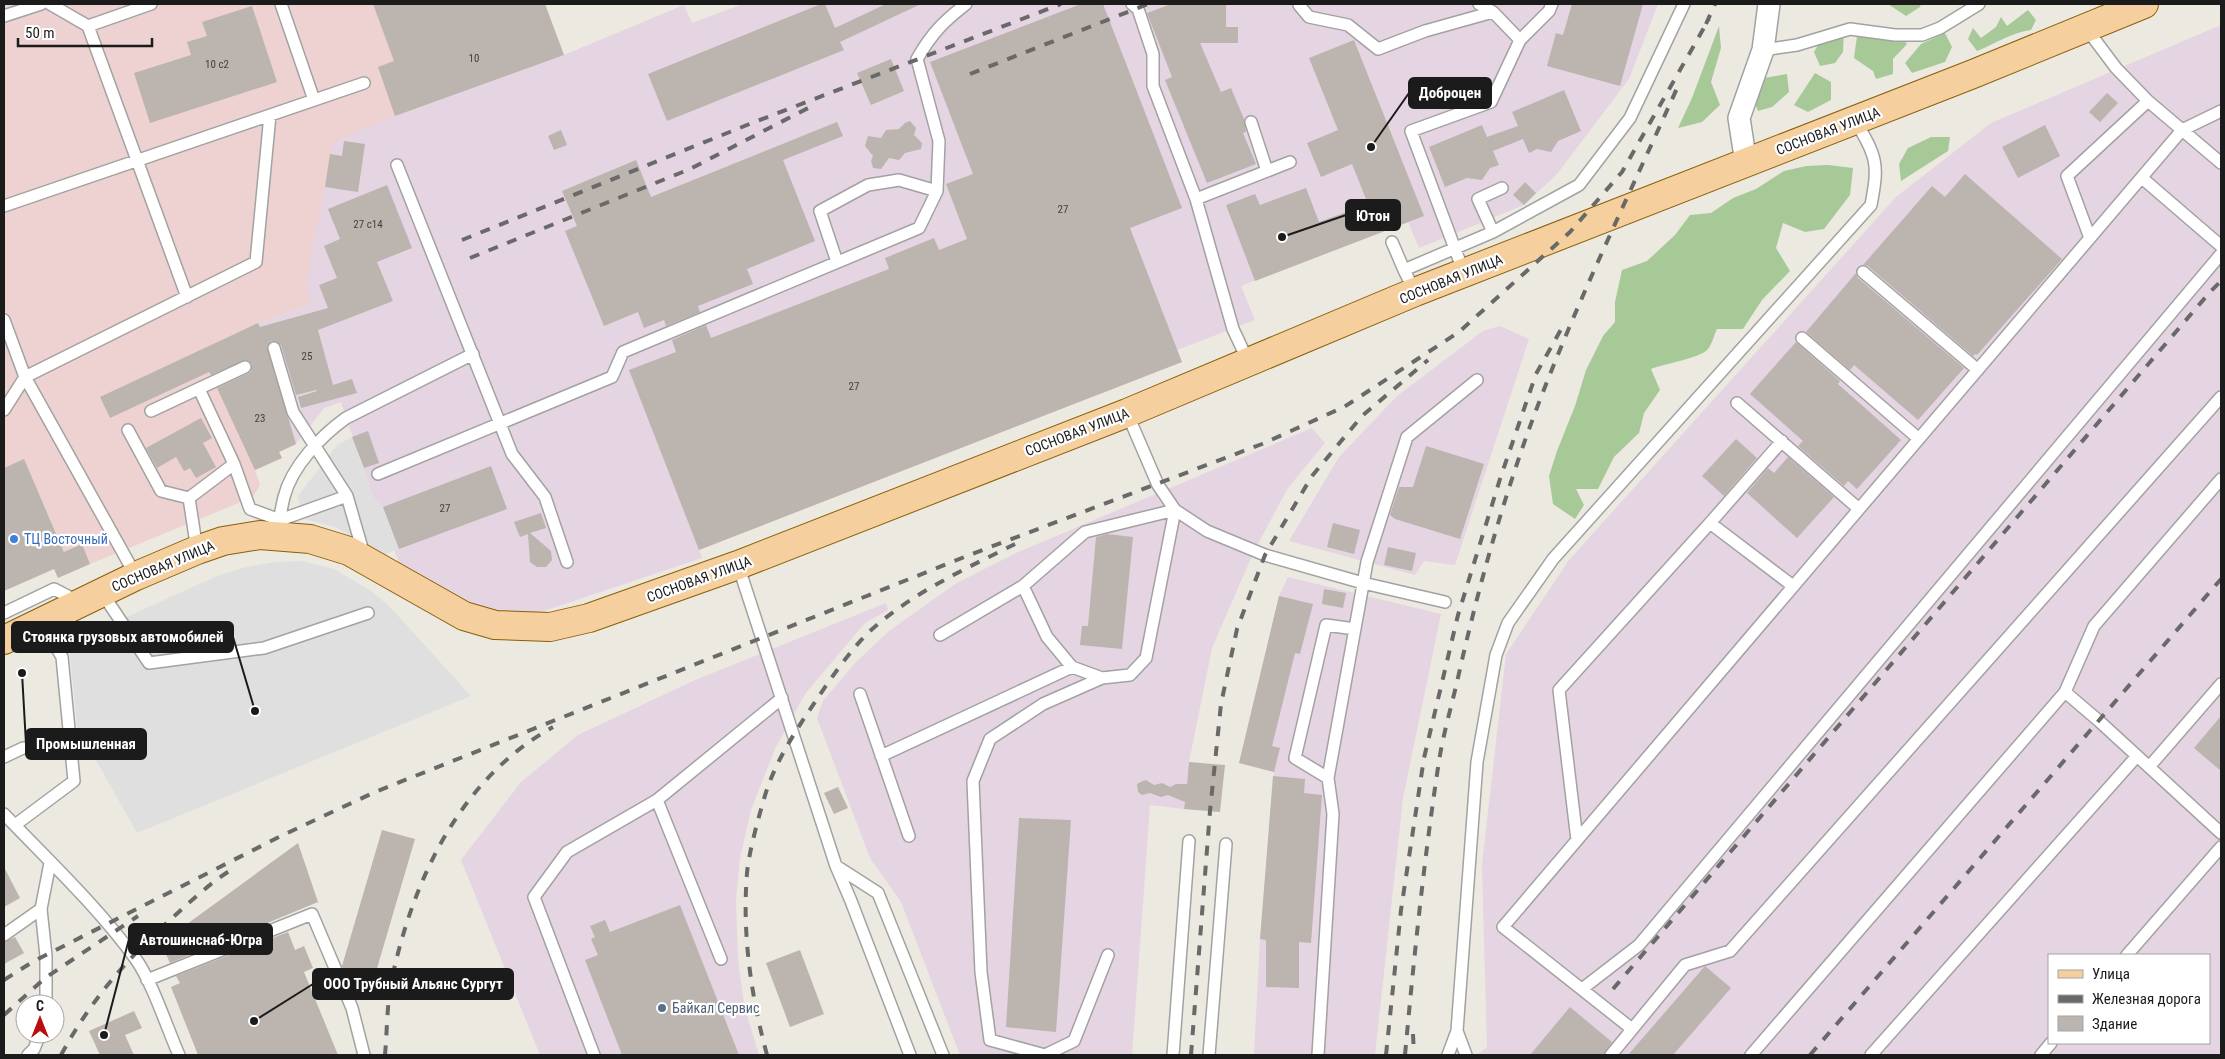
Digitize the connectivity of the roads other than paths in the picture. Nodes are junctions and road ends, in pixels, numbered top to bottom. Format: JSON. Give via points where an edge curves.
{"nodes":[{"id":1,"x":41,"y":4,"type":"edge"},
{"id":2,"x":50,"y":4,"type":"edge"},
{"id":3,"x":151,"y":4,"type":"edge"},
{"id":4,"x":282,"y":4,"type":"edge"},
{"id":5,"x":966,"y":4,"type":"edge"},
{"id":6,"x":1132,"y":4,"type":"edge"},
{"id":7,"x":1480,"y":4,"type":"edge"},
{"id":8,"x":1552,"y":4,"type":"edge"},
{"id":9,"x":1684,"y":4,"type":"edge"},
{"id":10,"x":1769,"y":4,"type":"edge"},
{"id":11,"x":1979,"y":4,"type":"edge"},
{"id":12,"x":1299,"y":5,"type":"edge"},
{"id":13,"x":2133,"y":6,"type":"edge"},
{"id":14,"x":1493,"y":12,"type":"junction"},
{"id":15,"x":4,"y":16,"type":"edge"},
{"id":16,"x":88,"y":26,"type":"junction"},
{"id":17,"x":2086,"y":28,"type":"junction"},
{"id":18,"x":1520,"y":40,"type":"junction"},
{"id":19,"x":1763,"y":50,"type":"junction"},
{"id":20,"x":364,"y":83,"type":"dead end"},
{"id":21,"x":314,"y":100,"type":"junction"},
{"id":22,"x":2148,"y":101,"type":"junction"},
{"id":23,"x":2221,"y":111,"type":"edge"},
{"id":24,"x":270,"y":115,"type":"junction"},
{"id":25,"x":1855,"y":120,"type":"junction"},
{"id":26,"x":1252,"y":122,"type":"dead end"},
{"id":27,"x":2182,"y":130,"type":"junction"},
{"id":28,"x":136,"y":161,"type":"junction"},
{"id":29,"x":1290,"y":162,"type":"dead end"},
{"id":30,"x":1746,"y":163,"type":"junction"},
{"id":31,"x":2221,"y":163,"type":"edge"},
{"id":32,"x":397,"y":165,"type":"dead end"},
{"id":33,"x":1267,"y":171,"type":"junction"},
{"id":34,"x":2142,"y":178,"type":"junction"},
{"id":35,"x":1502,"y":188,"type":"dead end"},
{"id":36,"x":937,"y":191,"type":"junction"},
{"id":37,"x":1196,"y":199,"type":"junction"},
{"id":38,"x":4,"y":206,"type":"edge"},
{"id":39,"x":1493,"y":232,"type":"junction"},
{"id":40,"x":2090,"y":238,"type":"junction"},
{"id":41,"x":1392,"y":242,"type":"dead end"},
{"id":42,"x":2221,"y":246,"type":"edge"},
{"id":43,"x":1456,"y":247,"type":"junction"},
{"id":44,"x":2221,"y":254,"type":"edge"},
{"id":45,"x":837,"y":262,"type":"junction"},
{"id":46,"x":1863,"y":272,"type":"dead end"},
{"id":47,"x":1464,"y":273,"type":"junction"},
{"id":48,"x":1410,"y":281,"type":"junction"},
{"id":49,"x":187,"y":296,"type":"junction"},
{"id":50,"x":4,"y":320,"type":"edge"},
{"id":51,"x":1802,"y":338,"type":"dead end"},
{"id":52,"x":274,"y":348,"type":"dead end"},
{"id":53,"x":473,"y":354,"type":"junction"},
{"id":54,"x":1249,"y":363,"type":"junction"},
{"id":55,"x":245,"y":367,"type":"dead end"},
{"id":56,"x":1978,"y":370,"type":"junction"},
{"id":57,"x":26,"y":377,"type":"junction"},
{"id":58,"x":1477,"y":380,"type":"dead end"},
{"id":59,"x":199,"y":389,"type":"junction"},
{"id":60,"x":2221,"y":397,"type":"edge"},
{"id":61,"x":1737,"y":403,"type":"dead end"},
{"id":62,"x":4,"y":410,"type":"edge"},
{"id":63,"x":151,"y":411,"type":"dead end"},
{"id":64,"x":1127,"y":413,"type":"junction"},
{"id":65,"x":501,"y":423,"type":"junction"},
{"id":66,"x":128,"y":430,"type":"dead end"},
{"id":67,"x":1919,"y":438,"type":"junction"},
{"id":68,"x":1782,"y":442,"type":"junction"},
{"id":69,"x":317,"y":446,"type":"junction"},
{"id":70,"x":234,"y":464,"type":"junction"},
{"id":71,"x":378,"y":474,"type":"dead end"},
{"id":72,"x":2221,"y":478,"type":"edge"},
{"id":73,"x":347,"y":496,"type":"junction"},
{"id":74,"x":189,"y":498,"type":"junction"},
{"id":75,"x":1859,"y":509,"type":"junction"},
{"id":76,"x":1174,"y":510,"type":"junction"},
{"id":77,"x":1710,"y":523,"type":"junction"},
{"id":78,"x":278,"y":527,"type":"junction"},
{"id":79,"x":197,"y":550,"type":"junction"},
{"id":80,"x":365,"y":559,"type":"junction"},
{"id":81,"x":567,"y":562,"type":"dead end"},
{"id":82,"x":738,"y":565,"type":"junction"},
{"id":83,"x":136,"y":576,"type":"junction"},
{"id":84,"x":1363,"y":583,"type":"junction"},
{"id":85,"x":1023,"y":586,"type":"junction"},
{"id":86,"x":1793,"y":586,"type":"junction"},
{"id":87,"x":91,"y":598,"type":"junction"},
{"id":88,"x":1445,"y":602,"type":"dead end"},
{"id":89,"x":4,"y":613,"type":"edge"},
{"id":90,"x":368,"y":613,"type":"dead end"},
{"id":91,"x":41,"y":622,"type":"junction"},
{"id":92,"x":1355,"y":629,"type":"junction"},
{"id":93,"x":940,"y":635,"type":"dead end"},
{"id":94,"x":4,"y":640,"type":"edge"},
{"id":95,"x":1072,"y":667,"type":"junction"},
{"id":96,"x":1102,"y":678,"type":"junction"},
{"id":97,"x":2221,"y":684,"type":"edge"},
{"id":98,"x":2065,"y":692,"type":"junction"},
{"id":99,"x":860,"y":694,"type":"dead end"},
{"id":100,"x":782,"y":698,"type":"junction"},
{"id":101,"x":71,"y":748,"type":"junction"},
{"id":102,"x":881,"y":756,"type":"junction"},
{"id":103,"x":2137,"y":756,"type":"junction"},
{"id":104,"x":4,"y":757,"type":"edge"},
{"id":105,"x":2149,"y":767,"type":"junction"},
{"id":106,"x":1328,"y":778,"type":"junction"},
{"id":107,"x":657,"y":800,"type":"junction"},
{"id":108,"x":4,"y":814,"type":"edge"},
{"id":109,"x":15,"y":826,"type":"junction"},
{"id":110,"x":2221,"y":834,"type":"edge"},
{"id":111,"x":909,"y":836,"type":"dead end"},
{"id":112,"x":1577,"y":840,"type":"junction"},
{"id":113,"x":1188,"y":841,"type":"dead end"},
{"id":114,"x":1226,"y":844,"type":"dead end"},
{"id":115,"x":2221,"y":847,"type":"edge"},
{"id":116,"x":50,"y":863,"type":"junction"},
{"id":117,"x":836,"y":866,"type":"junction"},
{"id":118,"x":41,"y":910,"type":"junction"},
{"id":119,"x":4,"y":935,"type":"edge"},
{"id":120,"x":2128,"y":954,"type":"edge"},
{"id":121,"x":1108,"y":955,"type":"dead end"},
{"id":122,"x":721,"y":959,"type":"dead end"},
{"id":123,"x":147,"y":980,"type":"junction"},
{"id":124,"x":1582,"y":989,"type":"junction"},
{"id":125,"x":46,"y":994,"type":"edge"},
{"id":126,"x":1632,"y":1030,"type":"junction"},
{"id":127,"x":1457,"y":1031,"type":"junction"},
{"id":128,"x":2050,"y":1044,"type":"edge"},
{"id":129,"x":179,"y":1055,"type":"edge"},
{"id":130,"x":364,"y":1055,"type":"edge"},
{"id":131,"x":594,"y":1055,"type":"edge"},
{"id":132,"x":910,"y":1055,"type":"edge"},
{"id":133,"x":943,"y":1055,"type":"edge"},
{"id":134,"x":1173,"y":1055,"type":"edge"},
{"id":135,"x":1209,"y":1055,"type":"edge"},
{"id":136,"x":1318,"y":1055,"type":"edge"},
{"id":137,"x":1448,"y":1055,"type":"edge"},
{"id":138,"x":1466,"y":1055,"type":"edge"},
{"id":139,"x":1611,"y":1055,"type":"edge"},
{"id":140,"x":1751,"y":1055,"type":"edge"},
{"id":141,"x":1871,"y":1055,"type":"edge"},
{"id":142,"x":2040,"y":1055,"type":"edge"}],
"edges":[{"from":1,"to":15,"type":"lane"},
{"from":2,"to":16,"type":"lane"},
{"from":3,"to":16,"type":"lane"},
{"from":4,"to":21,"type":"lane"},
{"from":5,"to":36,"type":"lane","via":[[930,36],[917,59],[939,141]]},
{"from":6,"to":37,"type":"lane","via":[[1138,9],[1153,54],[1153,86]]},
{"from":7,"to":14,"type":"lane"},
{"from":8,"to":18,"type":"lane"},
{"from":9,"to":39,"type":"lane","via":[[1630,118],[1580,186]]},
{"from":10,"to":19,"type":"street"},
{"from":11,"to":19,"type":"lane","via":[[1922,35],[1850,29],[1797,45]]},
{"from":12,"to":14,"type":"lane","via":[[1309,17],[1348,25],[1378,49],[1425,31]]},
{"from":13,"to":17,"type":"main road","name":"СОСНОВАЯ УЛИЦА"},
{"from":14,"to":18,"type":"lane"},
{"from":16,"to":28,"type":"lane"},
{"from":17,"to":22,"type":"lane","via":[[2116,68]]},
{"from":17,"to":25,"type":"main road","name":"СОСНОВАЯ УЛИЦА"},
{"from":18,"to":43,"type":"lane","via":[[1491,102],[1411,130]]},
{"from":19,"to":30,"type":"street","via":[[1740,118]]},
{"from":20,"to":21,"type":"lane"},
{"from":21,"to":24,"type":"lane"},
{"from":22,"to":27,"type":"lane"},
{"from":22,"to":40,"type":"lane","via":[[2067,176]]},
{"from":23,"to":27,"type":"lane"},
{"from":24,"to":28,"type":"lane"},
{"from":24,"to":49,"type":"lane","via":[[256,262]]},
{"from":25,"to":30,"type":"main road","name":"СОСНОВАЯ УЛИЦА"},
{"from":25,"to":127,"type":"lane","via":[[1872,149],[1877,173],[1871,205],[1553,559],[1508,623],[1496,655],[1477,762]]},
{"from":26,"to":33,"type":"lane"},
{"from":27,"to":31,"type":"lane"},
{"from":27,"to":34,"type":"lane"},
{"from":28,"to":38,"type":"lane"},
{"from":28,"to":49,"type":"lane"},
{"from":29,"to":33,"type":"lane"},
{"from":30,"to":47,"type":"main road","name":"СОСНОВАЯ УЛИЦА"},
{"from":32,"to":53,"type":"lane"},
{"from":33,"to":37,"type":"lane"},
{"from":34,"to":40,"type":"lane"},
{"from":34,"to":42,"type":"lane"},
{"from":35,"to":39,"type":"lane","via":[[1478,199]]},
{"from":36,"to":45,"type":"lane","via":[[919,228]]},
{"from":36,"to":45,"type":"lane","via":[[899,180],[868,185],[820,211]]},
{"from":37,"to":54,"type":"lane","via":[[1233,329]]},
{"from":39,"to":43,"type":"lane"},
{"from":40,"to":56,"type":"lane"},
{"from":41,"to":48,"type":"lane"},
{"from":43,"to":47,"type":"lane"},
{"from":43,"to":48,"type":"lane"},
{"from":44,"to":124,"type":"lane","via":[[1638,945]]},
{"from":45,"to":65,"type":"lane","via":[[623,352],[612,377]]},
{"from":46,"to":56,"type":"lane"},
{"from":47,"to":48,"type":"main road","name":"СОСНОВАЯ УЛИЦА"},
{"from":48,"to":54,"type":"main road","name":"СОСНОВАЯ УЛИЦА"},
{"from":49,"to":57,"type":"lane"},
{"from":50,"to":57,"type":"lane"},
{"from":51,"to":67,"type":"lane"},
{"from":52,"to":69,"type":"lane","via":[[293,412]]},
{"from":53,"to":65,"type":"lane"},
{"from":53,"to":69,"type":"lane","via":[[346,418]]},
{"from":54,"to":64,"type":"main road","name":"СОСНОВАЯ УЛИЦА"},
{"from":55,"to":59,"type":"lane"},
{"from":56,"to":67,"type":"lane"},
{"from":57,"to":62,"type":"lane"},
{"from":57,"to":83,"type":"lane"},
{"from":58,"to":84,"type":"lane","via":[[1407,437]]},
{"from":59,"to":63,"type":"lane"},
{"from":59,"to":70,"type":"lane"},
{"from":60,"to":126,"type":"lane","via":[[1730,951],[1685,965]]},
{"from":61,"to":68,"type":"lane"},
{"from":64,"to":76,"type":"lane","via":[[1158,485]]},
{"from":64,"to":82,"type":"main road","name":"СОСНОВАЯ УЛИЦА"},
{"from":65,"to":71,"type":"lane"},
{"from":65,"to":81,"type":"lane","via":[[512,454],[545,497]]},
{"from":66,"to":74,"type":"lane","via":[[161,491]]},
{"from":67,"to":75,"type":"lane"},
{"from":68,"to":75,"type":"lane"},
{"from":68,"to":77,"type":"lane"},
{"from":69,"to":73,"type":"lane"},
{"from":69,"to":78,"type":"lane","via":[[292,477],[284,496]]},
{"from":70,"to":74,"type":"lane"},
{"from":70,"to":78,"type":"lane","via":[[250,509]]},
{"from":72,"to":98,"type":"lane","via":[[2094,626]]},
{"from":73,"to":78,"type":"lane"},
{"from":73,"to":80,"type":"lane"},
{"from":74,"to":79,"type":"lane"},
{"from":75,"to":86,"type":"lane"},
{"from":76,"to":84,"type":"lane","via":[[1207,532],[1265,555]]},
{"from":76,"to":85,"type":"lane","via":[[1085,532]]},
{"from":76,"to":96,"type":"lane","via":[[1146,658],[1130,675]]},
{"from":77,"to":86,"type":"lane"},
{"from":77,"to":112,"type":"lane","via":[[1559,690]]},
{"from":78,"to":79,"type":"main road","name":"СОСНОВАЯ УЛИЦА"},
{"from":78,"to":80,"type":"main road","name":"СОСНОВАЯ УЛИЦА"},
{"from":79,"to":83,"type":"main road","name":"СОСНОВАЯ УЛИЦА"},
{"from":80,"to":82,"type":"main road","name":"СОСНОВАЯ УЛИЦА","via":[[464,616],[495,625],[532,628],[589,618]]},
{"from":82,"to":100,"type":"lane"},
{"from":83,"to":87,"type":"main road","name":"СОСНОВАЯ УЛИЦА"},
{"from":84,"to":88,"type":"lane"},
{"from":84,"to":92,"type":"lane"},
{"from":85,"to":93,"type":"lane"},
{"from":85,"to":95,"type":"lane","via":[[1047,638]]},
{"from":86,"to":112,"type":"lane"},
{"from":87,"to":89,"type":"lane","via":[[54,589]]},
{"from":87,"to":90,"type":"lane","via":[[149,663],[264,648]]},
{"from":87,"to":91,"type":"main road","name":"СОСНОВАЯ УЛИЦА"},
{"from":91,"to":94,"type":"main road","name":"СОСНОВАЯ УЛИЦА"},
{"from":91,"to":101,"type":"lane","via":[[62,657]]},
{"from":92,"to":106,"type":"lane"},
{"from":92,"to":106,"type":"lane","via":[[1326,625],[1294,758]]},
{"from":95,"to":96,"type":"lane"},
{"from":95,"to":102,"type":"lane"},
{"from":96,"to":121,"type":"lane","via":[[1043,704],[990,739],[973,781],[981,972],[990,1040],[1045,1055],[1074,1041]]},
{"from":97,"to":105,"type":"lane"},
{"from":98,"to":103,"type":"lane"},
{"from":98,"to":140,"type":"lane"},
{"from":99,"to":102,"type":"lane"},
{"from":100,"to":107,"type":"lane"},
{"from":100,"to":117,"type":"lane"},
{"from":101,"to":104,"type":"lane","via":[[23,748]]},
{"from":101,"to":109,"type":"lane","via":[[74,781]]},
{"from":102,"to":111,"type":"lane"},
{"from":103,"to":105,"type":"lane"},
{"from":103,"to":141,"type":"lane"},
{"from":105,"to":110,"type":"lane"},
{"from":106,"to":136,"type":"lane","via":[[1334,814]]},
{"from":107,"to":122,"type":"lane"},
{"from":107,"to":131,"type":"lane","via":[[567,852],[534,897]]},
{"from":108,"to":109,"type":"lane"},
{"from":109,"to":116,"type":"lane"},
{"from":112,"to":124,"type":"lane","via":[[1503,927]]},
{"from":113,"to":134,"type":"lane"},
{"from":114,"to":135,"type":"lane"},
{"from":115,"to":120,"type":"lane"},
{"from":116,"to":118,"type":"lane"},
{"from":116,"to":123,"type":"lane","via":[[136,958]]},
{"from":117,"to":132,"type":"lane"},
{"from":117,"to":133,"type":"lane","via":[[878,893]]},
{"from":118,"to":119,"type":"lane"},
{"from":118,"to":125,"type":"lane"},
{"from":123,"to":129,"type":"lane"},
{"from":123,"to":130,"type":"lane","via":[[312,914],[352,1008]]},
{"from":124,"to":126,"type":"lane"},
{"from":126,"to":139,"type":"lane"},
{"from":127,"to":137,"type":"lane"},
{"from":127,"to":138,"type":"lane"},
{"from":128,"to":142,"type":"lane"}]}
